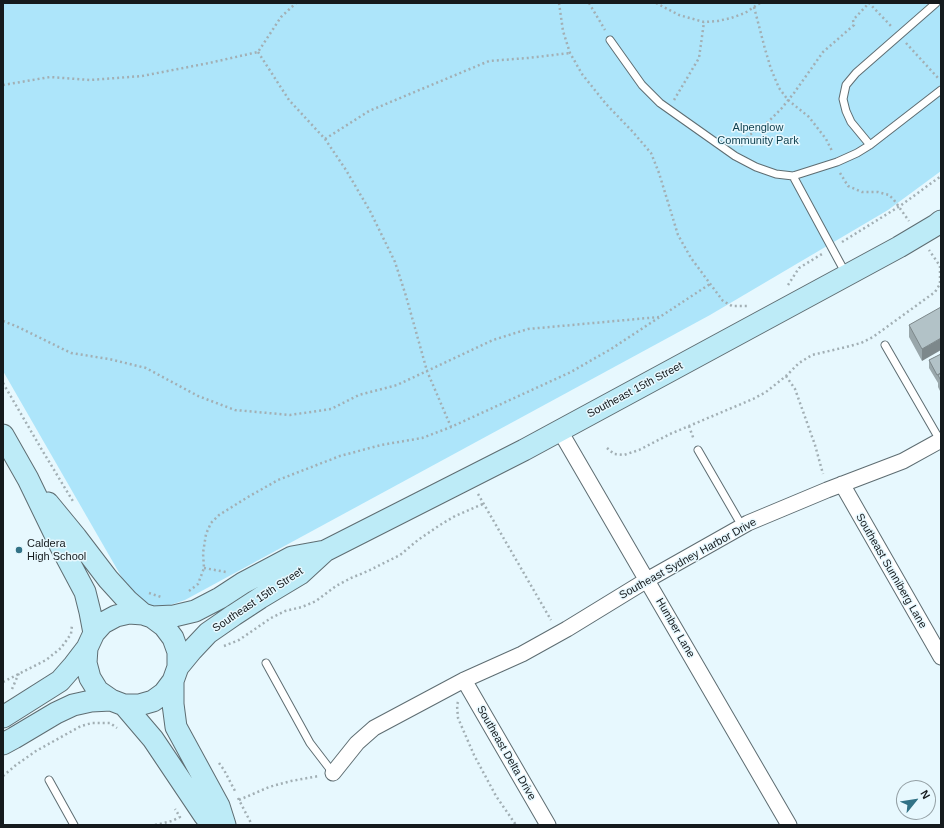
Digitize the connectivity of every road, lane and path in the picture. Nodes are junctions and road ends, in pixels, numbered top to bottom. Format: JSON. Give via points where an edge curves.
{"nodes":[{"id":1,"x":296,"y":3,"type":"edge"},
{"id":2,"x":559,"y":3,"type":"edge"},
{"id":3,"x":589,"y":3,"type":"edge"},
{"id":4,"x":656,"y":3,"type":"edge"},
{"id":5,"x":760,"y":3,"type":"edge"},
{"id":6,"x":869,"y":3,"type":"edge"},
{"id":7,"x":936,"y":3,"type":"edge"},
{"id":8,"x":754,"y":7,"type":"junction"},
{"id":9,"x":704,"y":22,"type":"junction"},
{"id":10,"x":610,"y":40,"type":"joint"},
{"id":11,"x":258,"y":52,"type":"junction"},
{"id":12,"x":570,"y":53,"type":"junction"},
{"id":13,"x":3,"y":85,"type":"edge"},
{"id":14,"x":941,"y":90,"type":"edge"},
{"id":15,"x":788,"y":100,"type":"junction"},
{"id":16,"x":669,"y":109,"type":"junction"},
{"id":17,"x":325,"y":139,"type":"junction"},
{"id":18,"x":870,"y":145,"type":"junction"},
{"id":19,"x":735,"y":156,"type":"junction"},
{"id":20,"x":837,"y":162,"type":"junction"},
{"id":21,"x":792,"y":176,"type":"junction"},
{"id":22,"x":941,"y":176,"type":"edge"},
{"id":23,"x":900,"y":206,"type":"junction"},
{"id":24,"x":934,"y":228,"type":"edge"},
{"id":25,"x":832,"y":248,"type":"junction"},
{"id":26,"x":847,"y":276,"type":"junction"},
{"id":27,"x":710,"y":284,"type":"junction"},
{"id":28,"x":787,"y":287,"type":"dead end"},
{"id":29,"x":750,"y":306,"type":"dead end"},
{"id":30,"x":660,"y":317,"type":"junction"},
{"id":31,"x":3,"y":321,"type":"edge"},
{"id":32,"x":885,"y":345,"type":"dead end"},
{"id":33,"x":427,"y":371,"type":"junction"},
{"id":34,"x":786,"y":376,"type":"junction"},
{"id":35,"x":3,"y":383,"type":"edge"},
{"id":36,"x":451,"y":427,"type":"junction"},
{"id":37,"x":560,"y":431,"type":"junction"},
{"id":38,"x":3,"y":435,"type":"edge"},
{"id":39,"x":941,"y":441,"type":"edge"},
{"id":40,"x":607,"y":448,"type":"dead end"},
{"id":41,"x":698,"y":450,"type":"dead end"},
{"id":42,"x":468,"y":478,"type":"junction"},
{"id":43,"x":28,"y":479,"type":"junction"},
{"id":44,"x":842,"y":484,"type":"junction"},
{"id":45,"x":827,"y":490,"type":"junction"},
{"id":46,"x":483,"y":504,"type":"junction"},
{"id":47,"x":78,"y":508,"type":"dead end"},
{"id":48,"x":742,"y":526,"type":"junction"},
{"id":49,"x":324,"y":551,"type":"junction"},
{"id":50,"x":647,"y":580,"type":"junction"},
{"id":51,"x":147,"y":592,"type":"dead end"},
{"id":52,"x":186,"y":594,"type":"dead end"},
{"id":53,"x":167,"y":598,"type":"dead end"},
{"id":54,"x":147,"y":616,"type":"junction"},
{"id":55,"x":74,"y":619,"type":"dead end"},
{"id":56,"x":559,"y":633,"type":"junction"},
{"id":57,"x":90,"y":641,"type":"junction"},
{"id":58,"x":218,"y":650,"type":"dead end"},
{"id":59,"x":941,"y":657,"type":"edge"},
{"id":60,"x":266,"y":663,"type":"dead end"},
{"id":61,"x":175,"y":674,"type":"junction"},
{"id":62,"x":464,"y":680,"type":"junction"},
{"id":63,"x":3,"y":682,"type":"edge"},
{"id":64,"x":117,"y":703,"type":"junction"},
{"id":65,"x":3,"y":717,"type":"edge"},
{"id":66,"x":121,"y":731,"type":"dead end"},
{"id":67,"x":3,"y":744,"type":"edge"},
{"id":68,"x":216,"y":759,"type":"dead end"},
{"id":69,"x":333,"y":774,"type":"junction"},
{"id":70,"x":3,"y":776,"type":"edge"},
{"id":71,"x":49,"y":780,"type":"dead end"},
{"id":72,"x":239,"y":800,"type":"junction"},
{"id":73,"x":173,"y":804,"type":"dead end"},
{"id":74,"x":74,"y":825,"type":"edge"},
{"id":75,"x":155,"y":825,"type":"edge"},
{"id":76,"x":212,"y":825,"type":"edge"},
{"id":77,"x":225,"y":825,"type":"edge"},
{"id":78,"x":252,"y":825,"type":"edge"},
{"id":79,"x":516,"y":825,"type":"edge"},
{"id":80,"x":548,"y":825,"type":"edge"},
{"id":81,"x":789,"y":825,"type":"edge"}],
"edges":[{"from":1,"to":11,"type":"path","via":[[281,17]]},
{"from":2,"to":12,"type":"path","via":[[563,31]]},
{"from":3,"to":10,"type":"path"},
{"from":4,"to":9,"type":"path","via":[[679,15]]},
{"from":5,"to":8,"type":"path"},
{"from":6,"to":15,"type":"path","via":[[853,20],[854,25],[823,52]]},
{"from":7,"to":18,"type":"lane","via":[[856,72],[846,85],[843,99],[846,111]]},
{"from":8,"to":9,"type":"path","via":[[731,18]]},
{"from":8,"to":15,"type":"path","via":[[771,69]]},
{"from":9,"to":16,"type":"path","via":[[699,58]]},
{"from":10,"to":16,"type":"lane","via":[[642,85]]},
{"from":11,"to":13,"type":"path","via":[[142,76],[90,80],[50,77]]},
{"from":11,"to":17,"type":"path","via":[[289,100]]},
{"from":12,"to":17,"type":"path","via":[[489,61],[369,110]]},
{"from":12,"to":27,"type":"path","via":[[582,74],[606,104],[651,153],[678,235]]},
{"from":14,"to":18,"type":"lane"},
{"from":15,"to":19,"type":"path","via":[[769,121],[749,135]]},
{"from":15,"to":20,"type":"path","via":[[809,117],[826,139]]},
{"from":16,"to":19,"type":"lane"},
{"from":17,"to":33,"type":"path","via":[[370,211],[395,262]]},
{"from":18,"to":20,"type":"lane"},
{"from":19,"to":21,"type":"lane","via":[[756,167]]},
{"from":20,"to":21,"type":"lane"},
{"from":20,"to":23,"type":"path","via":[[840,174],[848,186],[862,192],[889,195]]},
{"from":21,"to":25,"type":"lane"},
{"from":22,"to":23,"type":"path"},
{"from":23,"to":24,"type":"path"},
{"from":23,"to":25,"type":"path"},
{"from":24,"to":26,"type":"main road","name":"Southeast 15th Street"},
{"from":24,"to":34,"type":"path","via":[[940,266],[940,284],[934,292],[873,337],[854,345],[812,355]]},
{"from":25,"to":26,"type":"lane"},
{"from":25,"to":28,"type":"path","via":[[799,268]]},
{"from":26,"to":37,"type":"main road","name":"Southeast 15th Street"},
{"from":27,"to":29,"type":"path","via":[[723,300],[732,306]]},
{"from":27,"to":30,"type":"path"},
{"from":30,"to":33,"type":"path","via":[[528,329],[493,340]]},
{"from":30,"to":36,"type":"path","via":[[571,372]]},
{"from":31,"to":33,"type":"path","via":[[71,353],[146,368],[198,396],[235,410],[290,415],[331,409],[359,395],[397,385]]},
{"from":32,"to":39,"type":"lane"},
{"from":33,"to":36,"type":"path"},
{"from":34,"to":40,"type":"path","via":[[766,392],[639,450],[624,455],[614,454]]},
{"from":34,"to":45,"type":"path","via":[[795,389],[815,445]]},
{"from":35,"to":47,"type":"path"},
{"from":36,"to":52,"type":"path","via":[[422,438],[340,456],[278,480],[225,511],[211,523],[203,553],[204,568],[198,584]]},
{"from":37,"to":42,"type":"main road","name":"Southeast 15th Street"},
{"from":37,"to":50,"type":"street","name":"Humber Lane"},
{"from":38,"to":43,"type":"main road"},
{"from":39,"to":44,"type":"street","name":"Southeast Sydney Harbor Drive","via":[[903,461]]},
{"from":41,"to":48,"type":"lane"},
{"from":42,"to":46,"type":"path"},
{"from":42,"to":49,"type":"main road","name":"Southeast 15th Street"},
{"from":43,"to":54,"type":"main road","via":[[108,579],[128,601]]},
{"from":43,"to":57,"type":"main road","via":[[85,592],[90,612]]},
{"from":44,"to":45,"type":"street","name":"Southeast Sydney Harbor Drive"},
{"from":44,"to":59,"type":"street","name":"Southeast Sunniberg Lane"},
{"from":45,"to":48,"type":"street","name":"Southeast Sydney Harbor Drive"},
{"from":46,"to":56,"type":"path"},
{"from":46,"to":58,"type":"path","via":[[440,525],[400,555],[336,586],[316,601],[271,618],[239,640]]},
{"from":48,"to":50,"type":"street","name":"Southeast Sydney Harbor Drive"},
{"from":49,"to":54,"type":"main road","name":"Southeast 15th Street","via":[[292,557],[196,611],[174,616]]},
{"from":49,"to":61,"type":"main road","name":"Southeast 15th Street","via":[[300,574],[208,634],[192,650]]},
{"from":50,"to":56,"type":"street","name":"Southeast Sydney Harbor Drive"},
{"from":50,"to":81,"type":"street","name":"Humber Lane"},
{"from":51,"to":53,"type":"path"},
{"from":54,"to":57,"type":"main road","via":[[129,613],[116,616],[103,623]]},
{"from":54,"to":61,"type":"main road","via":[[164,626],[173,638],[178,652]]},
{"from":55,"to":63,"type":"path","via":[[71,634],[61,648],[46,660]]},
{"from":56,"to":62,"type":"street","name":"Southeast Sydney Harbor Drive","via":[[522,654]]},
{"from":57,"to":64,"type":"main road","via":[[86,663],[90,678],[98,691]]},
{"from":57,"to":65,"type":"main road","via":[[60,681]]},
{"from":60,"to":69,"type":"lane","via":[[310,743]]},
{"from":61,"to":64,"type":"main road","via":[[164,693],[153,701],[139,705]]},
{"from":61,"to":77,"type":"main road","via":[[173,704],[176,727],[219,806]]},
{"from":62,"to":69,"type":"street","name":"Southeast Sydney Harbor Drive","via":[[374,728],[357,743]]},
{"from":62,"to":79,"type":"path","via":[[457,705],[458,718],[493,790]]},
{"from":62,"to":80,"type":"street","name":"Southeast Delta Drive"},
{"from":64,"to":67,"type":"main road","via":[[91,701],[73,705]]},
{"from":64,"to":76,"type":"main road","via":[[153,739]]},
{"from":66,"to":70,"type":"path","via":[[110,723],[81,726],[36,751]]},
{"from":68,"to":72,"type":"path"},
{"from":69,"to":72,"type":"path","via":[[269,787]]},
{"from":71,"to":74,"type":"lane"},
{"from":72,"to":78,"type":"path"},
{"from":73,"to":75,"type":"path","via":[[180,817]]}]}
